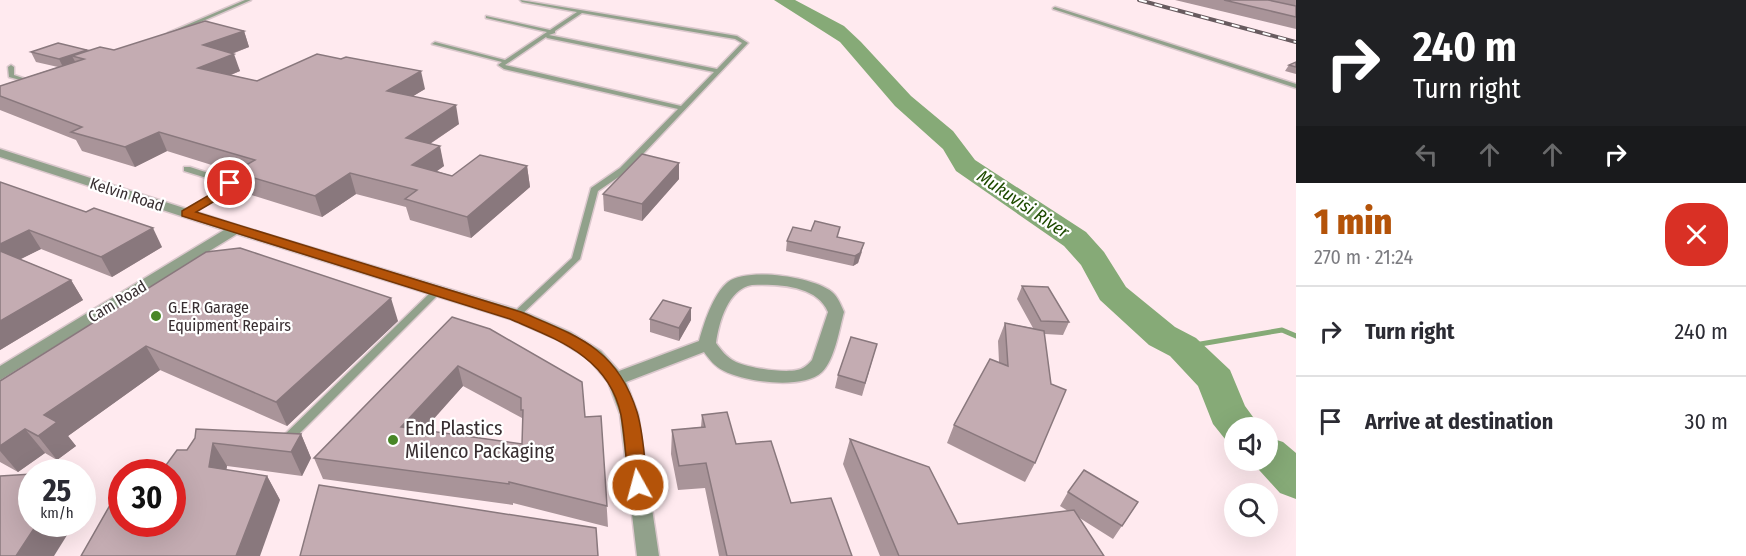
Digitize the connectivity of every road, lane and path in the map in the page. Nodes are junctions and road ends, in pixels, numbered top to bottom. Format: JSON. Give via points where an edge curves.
{"nodes":[{"id":1,"x":249,"y":0,"type":"edge"},
{"id":2,"x":522,"y":1,"type":"edge"},
{"id":3,"x":1055,"y":8,"type":"dead end"},
{"id":4,"x":582,"y":11,"type":"junction"},
{"id":5,"x":488,"y":17,"type":"dead end"},
{"id":6,"x":553,"y":32,"type":"junction"},
{"id":7,"x":547,"y":36,"type":"junction"},
{"id":8,"x":168,"y":37,"type":"edge"},
{"id":9,"x":435,"y":44,"type":"dead end"},
{"id":10,"x":504,"y":61,"type":"junction"},
{"id":11,"x":11,"y":67,"type":"dead end"},
{"id":12,"x":718,"y":71,"type":"junction"},
{"id":13,"x":46,"y":80,"type":"edge"},
{"id":14,"x":36,"y":83,"type":"junction"},
{"id":15,"x":1296,"y":86,"type":"edge"},
{"id":16,"x":18,"y":90,"type":"edge"},
{"id":17,"x":682,"y":108,"type":"junction"},
{"id":18,"x":0,"y":153,"type":"edge"},
{"id":19,"x":187,"y":169,"type":"dead end"},
{"id":20,"x":186,"y":213,"type":"junction"},
{"id":21,"x":235,"y":229,"type":"junction"},
{"id":22,"x":437,"y":291,"type":"junction"},
{"id":23,"x":516,"y":315,"type":"junction"},
{"id":24,"x":707,"y":345,"type":"junction"},
{"id":25,"x":0,"y":374,"type":"edge"},
{"id":26,"x":616,"y":379,"type":"junction"},
{"id":27,"x":287,"y":439,"type":"edge"},
{"id":28,"x":648,"y":556,"type":"edge"}],
"edges":[{"from":1,"to":8,"type":"lane"},
{"from":2,"to":4,"type":"lane"},
{"from":3,"to":15,"type":"lane"},
{"from":4,"to":6,"type":"lane"},
{"from":4,"to":12,"type":"lane","via":[[742,40],[744,43]]},
{"from":5,"to":6,"type":"lane"},
{"from":6,"to":7,"type":"lane"},
{"from":7,"to":10,"type":"lane"},
{"from":7,"to":12,"type":"lane"},
{"from":9,"to":10,"type":"lane"},
{"from":10,"to":17,"type":"lane","via":[[501,65],[506,68]]},
{"from":11,"to":14,"type":"lane","via":[[11,76]]},
{"from":12,"to":17,"type":"lane"},
{"from":13,"to":14,"type":"street"},
{"from":14,"to":16,"type":"street"},
{"from":17,"to":23,"type":"lane","via":[[622,170],[594,190],[576,259]]},
{"from":18,"to":20,"type":"street","name":"Kelvin Road"},
{"from":19,"to":20,"type":"lane","via":[[230,183],[228,189]]},
{"from":20,"to":21,"type":"street","name":"Kelvin Road"},
{"from":21,"to":22,"type":"street","name":"Kelvin Road"},
{"from":21,"to":25,"type":"street","name":"Cam Road"},
{"from":22,"to":23,"type":"street","name":"Kelvin Road"},
{"from":22,"to":27,"type":"lane"},
{"from":23,"to":26,"type":"street","name":"Kelvin Road","via":[[564,336],[594,355]]},
{"from":24,"to":24,"type":"street","via":[[731,368],[798,377],[815,370],[820,363],[836,312],[832,301],[818,291],[761,278],[741,281],[733,286],[709,328]]},
{"from":24,"to":26,"type":"street"},
{"from":26,"to":28,"type":"street","name":"Kelvin Road","via":[[629,414]]}]}
